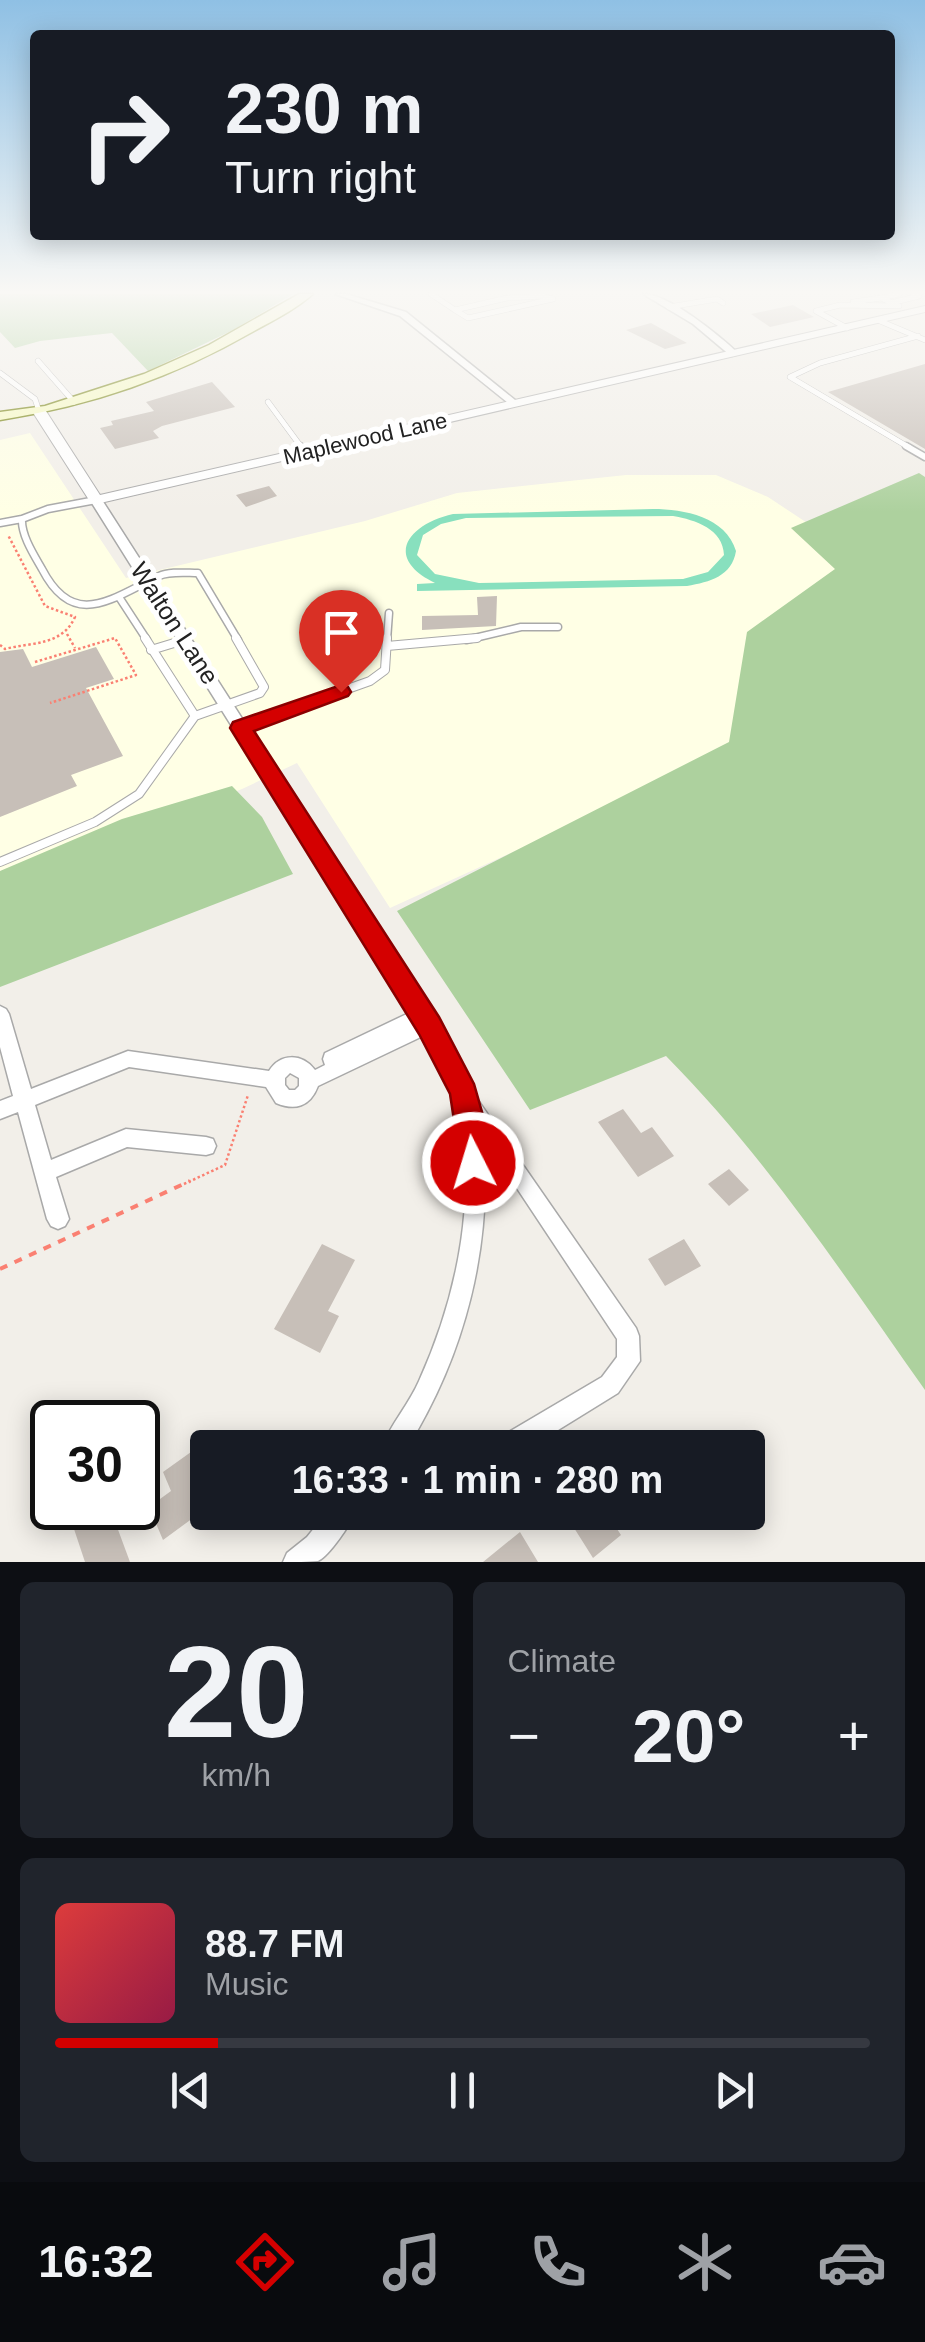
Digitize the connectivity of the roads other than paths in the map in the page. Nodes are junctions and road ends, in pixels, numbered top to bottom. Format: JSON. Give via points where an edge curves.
{"nodes":[{"id":1,"x":42,"y":367,"type":"edge"},
{"id":2,"x":169,"y":367,"type":"edge"},
{"id":3,"x":469,"y":367,"type":"edge"},
{"id":4,"x":678,"y":367,"type":"edge"},
{"id":5,"x":812,"y":367,"type":"edge"},
{"id":6,"x":0,"y":374,"type":"edge"},
{"id":7,"x":74,"y":402,"type":"junction"},
{"id":8,"x":268,"y":402,"type":"dead end"},
{"id":9,"x":515,"y":404,"type":"junction"},
{"id":10,"x":40,"y":411,"type":"junction"},
{"id":11,"x":0,"y":416,"type":"edge"},
{"id":12,"x":0,"y":425,"type":"edge"},
{"id":13,"x":305,"y":452,"type":"junction"},
{"id":14,"x":925,"y":457,"type":"edge"},
{"id":15,"x":96,"y":500,"type":"junction"},
{"id":16,"x":22,"y":519,"type":"junction"},
{"id":17,"x":2,"y":523,"type":"edge"},
{"id":18,"x":150,"y":586,"type":"junction"},
{"id":19,"x":119,"y":597,"type":"junction"},
{"id":20,"x":389,"y":613,"type":"dead end"},
{"id":21,"x":558,"y":627,"type":"dead end"},
{"id":22,"x":184,"y":640,"type":"junction"},
{"id":23,"x":387,"y":646,"type":"junction"},
{"id":24,"x":152,"y":650,"type":"junction"},
{"id":25,"x":227,"y":704,"type":"junction"},
{"id":26,"x":195,"y":716,"type":"junction"},
{"id":27,"x":241,"y":728,"type":"junction"},
{"id":28,"x":0,"y":862,"type":"edge"},
{"id":29,"x":0,"y":1014,"type":"edge"},
{"id":30,"x":426,"y":1020,"type":"junction"},
{"id":31,"x":309,"y":1076,"type":"junction"},
{"id":32,"x":274,"y":1080,"type":"junction"},
{"id":33,"x":464,"y":1093,"type":"junction"},
{"id":34,"x":25,"y":1099,"type":"junction"},
{"id":35,"x":0,"y":1110,"type":"edge"},
{"id":36,"x":206,"y":1146,"type":"dead end"},
{"id":37,"x":46,"y":1172,"type":"junction"},
{"id":38,"x":58,"y":1219,"type":"dead end"},
{"id":39,"x":404,"y":1430,"type":"edge"},
{"id":40,"x":536,"y":1430,"type":"edge"},
{"id":41,"x":330,"y":1530,"type":"edge"},
{"id":42,"x":296,"y":1562,"type":"edge"}],
"edges":[{"from":1,"to":7,"type":"lane"},
{"from":2,"to":7,"type":"main road"},
{"from":3,"to":9,"type":"street"},
{"from":4,"to":9,"type":"street","name":"Maplewood Lane"},
{"from":5,"to":14,"type":"lane","via":[[790,377]]},
{"from":6,"to":10,"type":"lane","via":[[35,399]]},
{"from":7,"to":10,"type":"main road"},
{"from":8,"to":13,"type":"lane"},
{"from":9,"to":13,"type":"street","name":"Maplewood Lane"},
{"from":10,"to":11,"type":"main road"},
{"from":10,"to":12,"type":"main road"},
{"from":10,"to":15,"type":"street","name":"Walton Lane"},
{"from":13,"to":15,"type":"street","name":"Maplewood Lane"},
{"from":15,"to":16,"type":"lane"},
{"from":15,"to":18,"type":"street","name":"Walton Lane"},
{"from":16,"to":17,"type":"lane"},
{"from":16,"to":19,"type":"lane","via":[[60,597],[94,604]]},
{"from":18,"to":19,"type":"lane"},
{"from":18,"to":22,"type":"street","name":"Walton Lane"},
{"from":18,"to":25,"type":"lane","via":[[174,572],[201,577],[264,687],[254,698]]},
{"from":19,"to":24,"type":"lane"},
{"from":20,"to":23,"type":"lane"},
{"from":21,"to":23,"type":"lane"},
{"from":22,"to":24,"type":"lane"},
{"from":22,"to":25,"type":"street","name":"Walton Lane"},
{"from":23,"to":27,"type":"lane","via":[[385,670],[370,682]]},
{"from":24,"to":26,"type":"lane"},
{"from":25,"to":26,"type":"lane"},
{"from":25,"to":27,"type":"street","name":"Walton Lane"},
{"from":26,"to":28,"type":"lane","via":[[139,794],[95,822]]},
{"from":27,"to":30,"type":"street","name":"Walton Lane"},
{"from":29,"to":34,"type":"street"},
{"from":30,"to":31,"type":"street"},
{"from":30,"to":33,"type":"street","name":"Walton Lane"},
{"from":31,"to":32,"type":"street","via":[[298,1066],[286,1067]]},
{"from":31,"to":32,"type":"street","via":[[306,1091],[290,1098],[275,1091]]},
{"from":32,"to":34,"type":"street","via":[[128,1058]]},
{"from":33,"to":39,"type":"street","name":"Walton Lane","via":[[475,1200],[464,1276],[428,1389]]},
{"from":33,"to":40,"type":"street","name":"Walton Lane","via":[[628,1336],[629,1361],[610,1386]]},
{"from":34,"to":35,"type":"street"},
{"from":34,"to":37,"type":"street"},
{"from":36,"to":37,"type":"street","via":[[126,1138]]},
{"from":37,"to":38,"type":"street"},
{"from":41,"to":42,"type":"street"}]}
